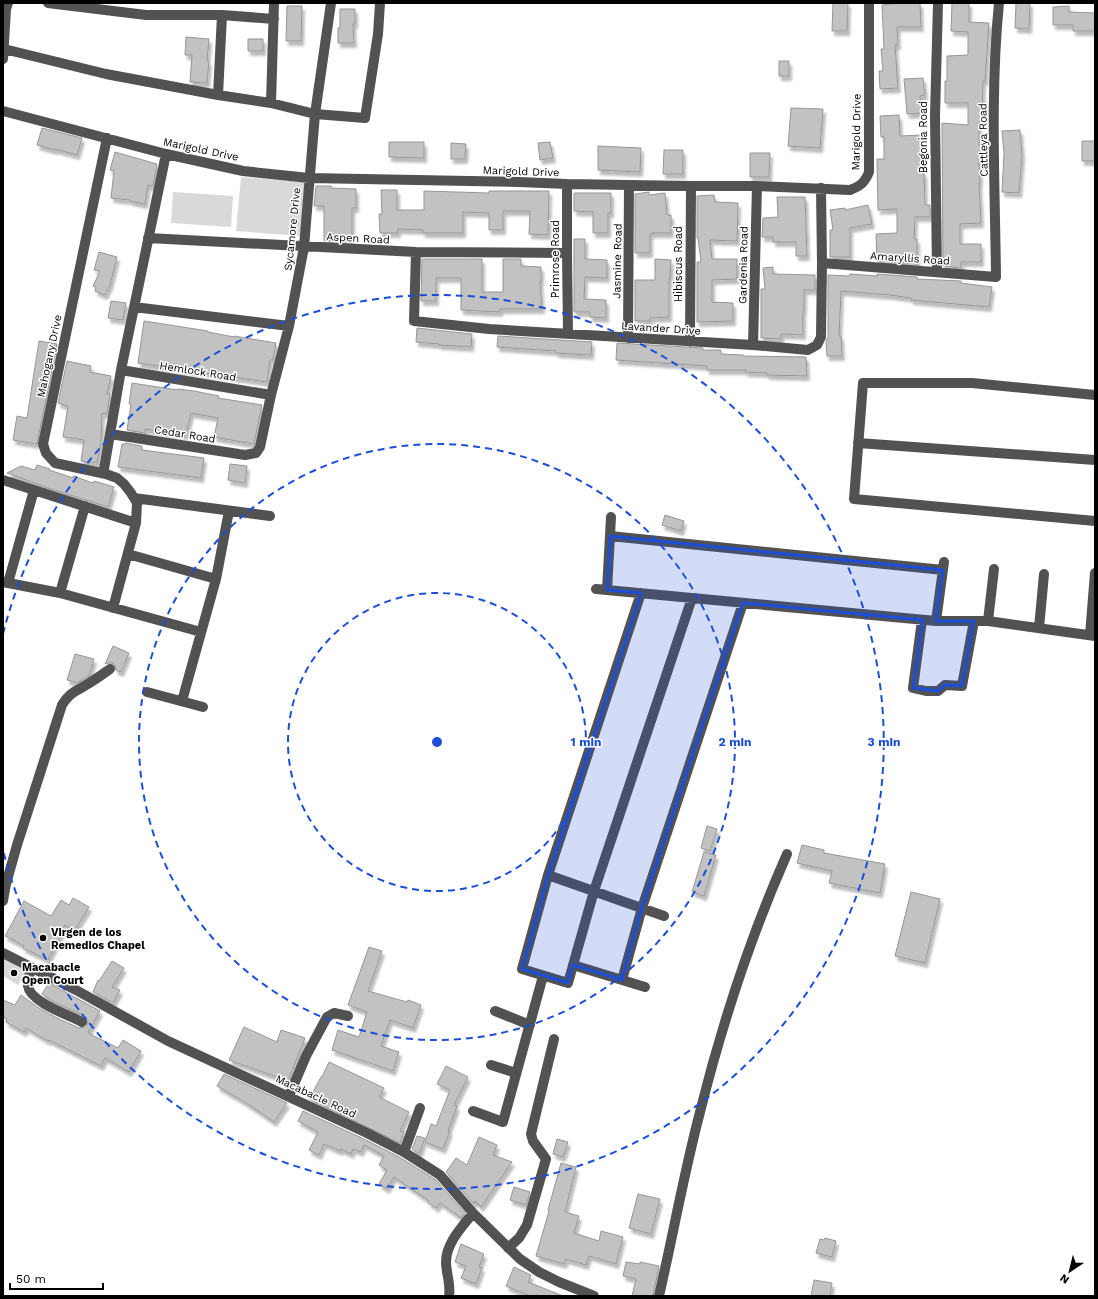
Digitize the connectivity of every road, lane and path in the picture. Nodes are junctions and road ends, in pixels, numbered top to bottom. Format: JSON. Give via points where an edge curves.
{"nodes":[{"id":1,"x":8,"y":3,"type":"edge"},
{"id":2,"x":48,"y":3,"type":"edge"},
{"id":3,"x":274,"y":3,"type":"edge"},
{"id":4,"x":331,"y":3,"type":"edge"},
{"id":5,"x":380,"y":3,"type":"edge"},
{"id":6,"x":869,"y":3,"type":"edge"},
{"id":7,"x":938,"y":3,"type":"edge"},
{"id":8,"x":999,"y":3,"type":"edge"},
{"id":9,"x":222,"y":15,"type":"junction"},
{"id":10,"x":274,"y":19,"type":"junction"},
{"id":11,"x":4,"y":54,"type":"edge"},
{"id":12,"x":218,"y":95,"type":"junction"},
{"id":13,"x":271,"y":103,"type":"junction"},
{"id":14,"x":3,"y":111,"type":"edge"},
{"id":15,"x":315,"y":114,"type":"junction"},
{"id":16,"x":107,"y":138,"type":"junction"},
{"id":17,"x":166,"y":154,"type":"junction"},
{"id":18,"x":309,"y":178,"type":"junction"},
{"id":19,"x":567,"y":184,"type":"junction"},
{"id":20,"x":629,"y":185,"type":"junction"},
{"id":21,"x":691,"y":186,"type":"junction"},
{"id":22,"x":757,"y":186,"type":"junction"},
{"id":23,"x":821,"y":188,"type":"junction"},
{"id":24,"x":148,"y":238,"type":"junction"},
{"id":25,"x":304,"y":247,"type":"junction"},
{"id":26,"x":416,"y":252,"type":"junction"},
{"id":27,"x":566,"y":253,"type":"junction"},
{"id":28,"x":822,"y":263,"type":"junction"},
{"id":29,"x":937,"y":272,"type":"junction"},
{"id":30,"x":996,"y":277,"type":"joint"},
{"id":31,"x":134,"y":307,"type":"junction"},
{"id":32,"x":289,"y":326,"type":"junction"},
{"id":33,"x":568,"y":334,"type":"junction"},
{"id":34,"x":628,"y":338,"type":"junction"},
{"id":35,"x":690,"y":342,"type":"junction"},
{"id":36,"x":753,"y":345,"type":"junction"},
{"id":37,"x":121,"y":370,"type":"junction"},
{"id":38,"x":271,"y":395,"type":"junction"},
{"id":39,"x":1095,"y":395,"type":"edge"},
{"id":40,"x":110,"y":434,"type":"junction"},
{"id":41,"x":858,"y":443,"type":"junction"},
{"id":42,"x":256,"y":453,"type":"joint"},
{"id":43,"x":1095,"y":460,"type":"edge"},
{"id":44,"x":104,"y":469,"type":"dead end"},
{"id":45,"x":3,"y":480,"type":"edge"},
{"id":46,"x":34,"y":490,"type":"junction"},
{"id":47,"x":134,"y":498,"type":"junction"},
{"id":48,"x":85,"y":506,"type":"junction"},
{"id":49,"x":229,"y":511,"type":"junction"},
{"id":50,"x":270,"y":516,"type":"dead end"},
{"id":51,"x":611,"y":516,"type":"dead end"},
{"id":52,"x":1095,"y":521,"type":"edge"},
{"id":53,"x":136,"y":523,"type":"junction"},
{"id":54,"x":610,"y":536,"type":"junction"},
{"id":55,"x":128,"y":554,"type":"junction"},
{"id":56,"x":994,"y":569,"type":"dead end"},
{"id":57,"x":1095,"y":573,"type":"edge"},
{"id":58,"x":1044,"y":574,"type":"dead end"},
{"id":59,"x":216,"y":579,"type":"junction"},
{"id":60,"x":6,"y":582,"type":"edge"},
{"id":61,"x":596,"y":589,"type":"dead end"},
{"id":62,"x":607,"y":590,"type":"junction"},
{"id":63,"x":60,"y":593,"type":"junction"},
{"id":64,"x":641,"y":593,"type":"junction"},
{"id":65,"x":692,"y":598,"type":"junction"},
{"id":66,"x":743,"y":603,"type":"junction"},
{"id":67,"x":113,"y":608,"type":"junction"},
{"id":68,"x":922,"y":620,"type":"junction"},
{"id":69,"x":936,"y":621,"type":"junction"},
{"id":70,"x":974,"y":621,"type":"junction"},
{"id":71,"x":988,"y":621,"type":"junction"},
{"id":72,"x":1039,"y":628,"type":"junction"},
{"id":73,"x":201,"y":632,"type":"junction"},
{"id":74,"x":1092,"y":635,"type":"edge"},
{"id":75,"x":110,"y":668,"type":"dead end"},
{"id":76,"x":147,"y":692,"type":"dead end"},
{"id":77,"x":182,"y":701,"type":"junction"},
{"id":78,"x":203,"y":707,"type":"dead end"},
{"id":79,"x":787,"y":854,"type":"dead end"},
{"id":80,"x":548,"y":875,"type":"junction"},
{"id":81,"x":594,"y":892,"type":"junction"},
{"id":82,"x":3,"y":901,"type":"edge"},
{"id":83,"x":642,"y":908,"type":"junction"},
{"id":84,"x":664,"y":916,"type":"dead end"},
{"id":85,"x":3,"y":953,"type":"edge"},
{"id":86,"x":573,"y":965,"type":"junction"},
{"id":87,"x":31,"y":967,"type":"junction"},
{"id":88,"x":543,"y":976,"type":"junction"},
{"id":89,"x":622,"y":980,"type":"junction"},
{"id":90,"x":645,"y":987,"type":"dead end"},
{"id":91,"x":495,"y":1011,"type":"dead end"},
{"id":92,"x":348,"y":1016,"type":"dead end"},
{"id":93,"x":82,"y":1022,"type":"dead end"},
{"id":94,"x":530,"y":1025,"type":"junction"},
{"id":95,"x":554,"y":1039,"type":"dead end"},
{"id":96,"x":491,"y":1065,"type":"dead end"},
{"id":97,"x":516,"y":1073,"type":"junction"},
{"id":98,"x":289,"y":1096,"type":"junction"},
{"id":99,"x":420,"y":1108,"type":"dead end"},
{"id":100,"x":472,"y":1111,"type":"dead end"},
{"id":101,"x":404,"y":1152,"type":"junction"},
{"id":102,"x":473,"y":1213,"type":"junction"},
{"id":103,"x":508,"y":1248,"type":"junction"},
{"id":104,"x":449,"y":1296,"type":"edge"},
{"id":105,"x":594,"y":1296,"type":"edge"},
{"id":106,"x":659,"y":1296,"type":"edge"}],
"edges":[{"from":1,"to":11,"type":"street"},
{"from":2,"to":9,"type":"street","via":[[146,16]]},
{"from":3,"to":10,"type":"street"},
{"from":4,"to":15,"type":"street","name":"Sycamore Drive"},
{"from":5,"to":15,"type":"street","via":[[378,34],[365,118]]},
{"from":6,"to":23,"type":"street","name":"Marigold Drive","via":[[869,172],[866,181],[859,187],[850,190]]},
{"from":7,"to":29,"type":"street","name":"Begonia Road","via":[[935,116]]},
{"from":8,"to":30,"type":"street","name":"Cattleya Road","via":[[995,87]]},
{"from":9,"to":10,"type":"street"},
{"from":9,"to":12,"type":"street"},
{"from":10,"to":13,"type":"street"},
{"from":11,"to":12,"type":"street"},
{"from":12,"to":13,"type":"street"},
{"from":13,"to":15,"type":"street"},
{"from":14,"to":16,"type":"street","name":"Marigold Drive"},
{"from":15,"to":18,"type":"street","name":"Sycamore Drive"},
{"from":16,"to":17,"type":"street","name":"Marigold Drive"},
{"from":16,"to":47,"type":"street","name":"Mahogany Drive","via":[[44,444],[46,453],[55,463],[117,478]]},
{"from":17,"to":18,"type":"street","name":"Marigold Drive","via":[[243,170]]},
{"from":17,"to":24,"type":"street"},
{"from":18,"to":19,"type":"street","name":"Marigold Drive"},
{"from":18,"to":25,"type":"street","name":"Sycamore Drive"},
{"from":19,"to":20,"type":"street","name":"Marigold Drive"},
{"from":19,"to":27,"type":"street","name":"Primrose Road"},
{"from":20,"to":21,"type":"street","name":"Marigold Drive"},
{"from":20,"to":34,"type":"street","name":"Jasmine Road"},
{"from":21,"to":22,"type":"street","name":"Marigold Drive"},
{"from":21,"to":35,"type":"street","name":"Hibiscus Road"},
{"from":22,"to":23,"type":"street","name":"Marigold Drive"},
{"from":22,"to":36,"type":"street","name":"Gardenia Road"},
{"from":23,"to":28,"type":"street","name":"Lavander Drive"},
{"from":24,"to":25,"type":"street","name":"Aspen Road"},
{"from":24,"to":31,"type":"street"},
{"from":25,"to":26,"type":"street","name":"Aspen Road"},
{"from":25,"to":32,"type":"street","name":"Sycamore Drive"},
{"from":26,"to":27,"type":"street","name":"Aspen Road"},
{"from":26,"to":33,"type":"street","name":"Lavander Drive","via":[[414,321]]},
{"from":27,"to":33,"type":"street","name":"Primrose Road"},
{"from":28,"to":29,"type":"street","name":"Amaryllis Road"},
{"from":28,"to":36,"type":"street","name":"Lavander Drive","via":[[821,337],[817,345],[808,350]]},
{"from":29,"to":30,"type":"street","name":"Amaryllis Road"},
{"from":31,"to":32,"type":"street"},
{"from":31,"to":37,"type":"street"},
{"from":32,"to":38,"type":"street","name":"Sycamore Drive"},
{"from":33,"to":34,"type":"street","name":"Lavander Drive"},
{"from":34,"to":35,"type":"street","name":"Lavander Drive"},
{"from":35,"to":36,"type":"street","name":"Lavander Drive"},
{"from":37,"to":38,"type":"street","name":"Hemlock Road"},
{"from":37,"to":40,"type":"street"},
{"from":38,"to":42,"type":"street","name":"Sycamore Drive","via":[[260,447]]},
{"from":39,"to":41,"type":"street","via":[[972,383],[863,383]]},
{"from":40,"to":42,"type":"street","name":"Cedar Road","via":[[245,456]]},
{"from":40,"to":44,"type":"street"},
{"from":41,"to":43,"type":"street"},
{"from":41,"to":52,"type":"street","via":[[854,499]]},
{"from":45,"to":46,"type":"street"},
{"from":46,"to":48,"type":"street"},
{"from":46,"to":60,"type":"street"},
{"from":47,"to":49,"type":"street"},
{"from":47,"to":53,"type":"street","via":[[137,503]]},
{"from":48,"to":53,"type":"street"},
{"from":48,"to":63,"type":"street"},
{"from":49,"to":50,"type":"street"},
{"from":49,"to":59,"type":"street"},
{"from":51,"to":54,"type":"street"},
{"from":53,"to":55,"type":"street"},
{"from":54,"to":62,"type":"street"},
{"from":54,"to":69,"type":"street","via":[[943,566]]},
{"from":55,"to":59,"type":"street"},
{"from":55,"to":67,"type":"street"},
{"from":56,"to":71,"type":"street"},
{"from":57,"to":74,"type":"street"},
{"from":58,"to":72,"type":"street"},
{"from":59,"to":73,"type":"street"},
{"from":60,"to":63,"type":"street"},
{"from":61,"to":62,"type":"street"},
{"from":62,"to":64,"type":"street"},
{"from":63,"to":67,"type":"street"},
{"from":64,"to":65,"type":"street"},
{"from":64,"to":80,"type":"street"},
{"from":65,"to":66,"type":"street"},
{"from":65,"to":81,"type":"street"},
{"from":66,"to":68,"type":"street"},
{"from":66,"to":83,"type":"street"},
{"from":67,"to":73,"type":"street"},
{"from":68,"to":69,"type":"street"},
{"from":68,"to":70,"type":"street","via":[[914,688],[926,691],[938,691],[944,685],[962,686]]},
{"from":69,"to":70,"type":"street"},
{"from":70,"to":71,"type":"street"},
{"from":71,"to":72,"type":"street"},
{"from":72,"to":74,"type":"street"},
{"from":73,"to":77,"type":"street"},
{"from":75,"to":82,"type":"street","via":[[87,685],[72,692],[62,705],[6,884]]},
{"from":76,"to":77,"type":"street"},
{"from":77,"to":78,"type":"street"},
{"from":79,"to":106,"type":"street","via":[[748,948],[728,1009],[699,1114]]},
{"from":80,"to":81,"type":"street"},
{"from":80,"to":88,"type":"street","via":[[522,969]]},
{"from":81,"to":83,"type":"street"},
{"from":81,"to":86,"type":"street"},
{"from":83,"to":84,"type":"street"},
{"from":83,"to":89,"type":"street"},
{"from":85,"to":87,"type":"street","name":"Macabacle Road"},
{"from":86,"to":88,"type":"street","via":[[568,983]]},
{"from":86,"to":89,"type":"street"},
{"from":87,"to":93,"type":"street","via":[[28,986],[35,998]]},
{"from":87,"to":98,"type":"street","name":"Macabacle Road","via":[[168,1041]]},
{"from":88,"to":94,"type":"street"},
{"from":89,"to":90,"type":"street"},
{"from":91,"to":94,"type":"street"},
{"from":92,"to":98,"type":"street","via":[[334,1013],[327,1017],[306,1056]]},
{"from":94,"to":97,"type":"street"},
{"from":95,"to":103,"type":"street","via":[[531,1134],[533,1141],[546,1158],[527,1225]]},
{"from":96,"to":97,"type":"street"},
{"from":97,"to":100,"type":"street","via":[[503,1122]]},
{"from":98,"to":101,"type":"street","name":"Macabacle Road"},
{"from":99,"to":101,"type":"street"},
{"from":101,"to":102,"type":"street","name":"Macabacle Road","via":[[440,1175]]},
{"from":102,"to":103,"type":"street","name":"Macabacle Road"},
{"from":102,"to":104,"type":"street","via":[[448,1248],[446,1261]]},
{"from":103,"to":105,"type":"street","name":"Macabacle Road","via":[[539,1272]]}]}
